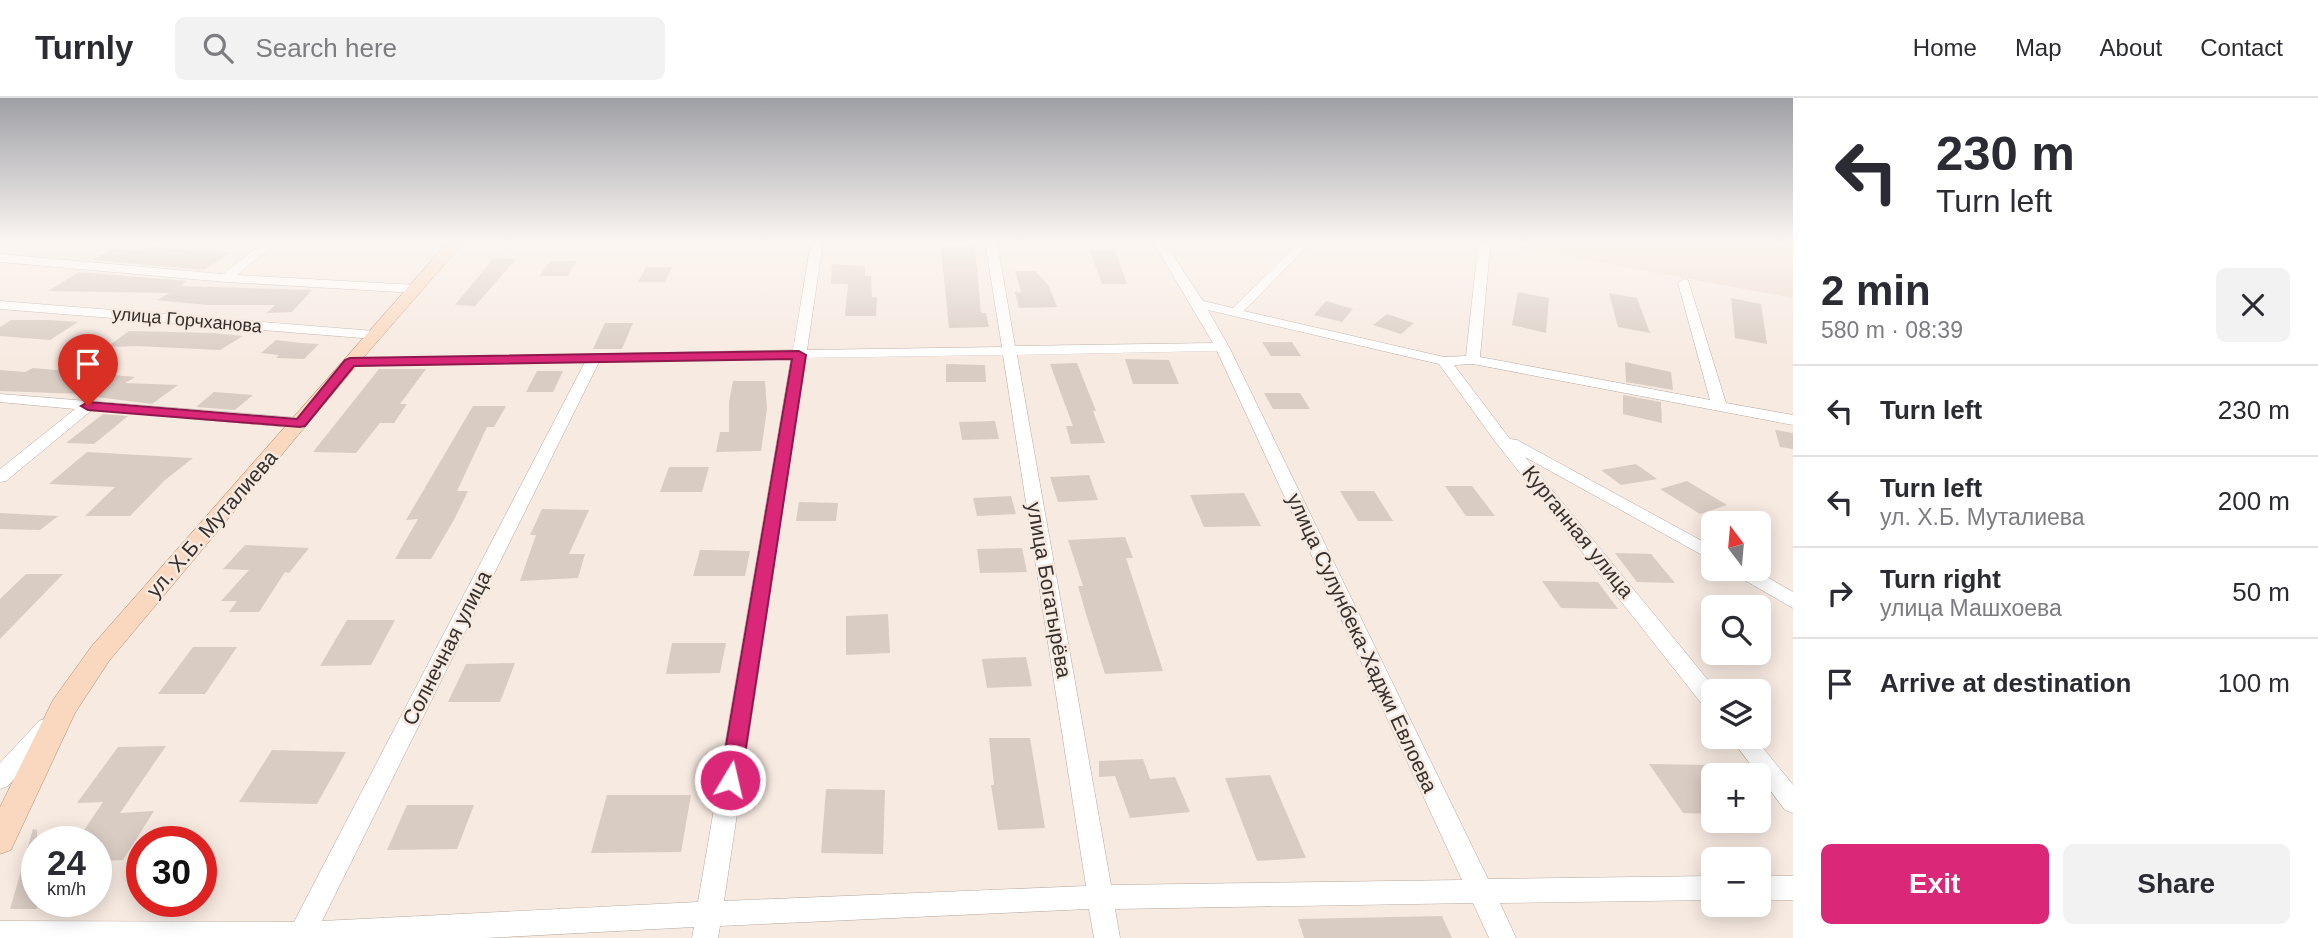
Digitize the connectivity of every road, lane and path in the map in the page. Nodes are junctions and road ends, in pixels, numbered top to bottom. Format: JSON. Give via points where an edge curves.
{"nodes":[{"id":1,"x":281,"y":281,"type":"edge"},
{"id":2,"x":423,"y":281,"type":"edge"},
{"id":3,"x":811,"y":281,"type":"edge"},
{"id":4,"x":997,"y":281,"type":"edge"},
{"id":5,"x":1183,"y":281,"type":"edge"},
{"id":6,"x":1267,"y":281,"type":"edge"},
{"id":7,"x":1481,"y":281,"type":"edge"},
{"id":8,"x":1684,"y":283,"type":"dead end"},
{"id":9,"x":416,"y":289,"type":"junction"},
{"id":10,"x":1198,"y":304,"type":"junction"},
{"id":11,"x":0,"y":305,"type":"edge"},
{"id":12,"x":1235,"y":313,"type":"junction"},
{"id":13,"x":374,"y":335,"type":"junction"},
{"id":14,"x":1222,"y":347,"type":"junction"},
{"id":15,"x":1009,"y":352,"type":"junction"},
{"id":16,"x":799,"y":355,"type":"junction"},
{"id":17,"x":594,"y":358,"type":"junction"},
{"id":18,"x":1473,"y":360,"type":"junction"},
{"id":19,"x":1444,"y":361,"type":"junction"},
{"id":20,"x":350,"y":362,"type":"junction"},
{"id":21,"x":0,"y":398,"type":"edge"},
{"id":22,"x":88,"y":406,"type":"junction"},
{"id":23,"x":1719,"y":406,"type":"junction"},
{"id":24,"x":1793,"y":420,"type":"edge"},
{"id":25,"x":300,"y":423,"type":"junction"},
{"id":26,"x":1500,"y":437,"type":"junction"},
{"id":27,"x":0,"y":477,"type":"edge"},
{"id":28,"x":1701,"y":548,"type":"edge"},
{"id":29,"x":1759,"y":581,"type":"edge"},
{"id":30,"x":1793,"y":601,"type":"edge"},
{"id":31,"x":1701,"y":687,"type":"edge"},
{"id":32,"x":63,"y":708,"type":"junction"},
{"id":33,"x":1750,"y":749,"type":"edge"},
{"id":34,"x":0,"y":779,"type":"edge"},
{"id":35,"x":1793,"y":803,"type":"edge"},
{"id":36,"x":0,"y":841,"type":"edge"},
{"id":37,"x":1701,"y":888,"type":"edge"},
{"id":38,"x":1771,"y":888,"type":"edge"},
{"id":39,"x":1793,"y":888,"type":"edge"},
{"id":40,"x":1480,"y":890,"type":"junction"},
{"id":41,"x":1101,"y":897,"type":"junction"},
{"id":42,"x":707,"y":926,"type":"edge"},
{"id":43,"x":0,"y":934,"type":"edge"},
{"id":44,"x":301,"y":937,"type":"edge"},
{"id":45,"x":1107,"y":938,"type":"edge"},
{"id":46,"x":1503,"y":938,"type":"edge"}],
"edges":[{"from":1,"to":9,"type":"street"},
{"from":2,"to":9,"type":"main road","name":"ул. Х.Б. Муталиева"},
{"from":3,"to":16,"type":"street"},
{"from":4,"to":15,"type":"street","name":"улица Богатырёва"},
{"from":5,"to":10,"type":"street","name":"улица Сулунбека-Хаджи Евлоева"},
{"from":6,"to":12,"type":"street"},
{"from":7,"to":18,"type":"street"},
{"from":8,"to":23,"type":"street"},
{"from":9,"to":13,"type":"main road","name":"ул. Х.Б. Муталиева"},
{"from":10,"to":12,"type":"street"},
{"from":10,"to":14,"type":"street","name":"улица Сулунбека-Хаджи Евлоева"},
{"from":11,"to":13,"type":"street","name":"улица Горчханова"},
{"from":12,"to":19,"type":"street"},
{"from":13,"to":20,"type":"main road","name":"ул. Х.Б. Муталиева"},
{"from":14,"to":15,"type":"street"},
{"from":14,"to":40,"type":"street","name":"улица Сулунбека-Хаджи Евлоева"},
{"from":15,"to":16,"type":"street"},
{"from":15,"to":41,"type":"street","name":"улица Богатырёва"},
{"from":16,"to":17,"type":"street"},
{"from":16,"to":42,"type":"street"},
{"from":17,"to":20,"type":"street"},
{"from":17,"to":44,"type":"street","name":"Солнечная улица"},
{"from":18,"to":19,"type":"street"},
{"from":18,"to":23,"type":"street"},
{"from":19,"to":26,"type":"street","name":"Курганная улица"},
{"from":20,"to":25,"type":"main road","name":"ул. Х.Б. Муталиева"},
{"from":21,"to":22,"type":"street"},
{"from":22,"to":25,"type":"street"},
{"from":22,"to":27,"type":"street"},
{"from":23,"to":24,"type":"street"},
{"from":25,"to":32,"type":"main road","name":"ул. Х.Б. Муталиева","via":[[100,654]]},
{"from":26,"to":28,"type":"street"},
{"from":26,"to":31,"type":"street","name":"Курганная улица"},
{"from":29,"to":30,"type":"street"},
{"from":32,"to":34,"type":"street","name":"ул. Х.Б. Муталиева"},
{"from":32,"to":36,"type":"main road"},
{"from":33,"to":35,"type":"street"},
{"from":37,"to":40,"type":"street"},
{"from":38,"to":39,"type":"street"},
{"from":40,"to":41,"type":"street"},
{"from":40,"to":46,"type":"street","name":"улица Сулунбека-Хаджи Евлоева"},
{"from":41,"to":42,"type":"street"},
{"from":41,"to":45,"type":"street","name":"улица Богатырёва"},
{"from":42,"to":44,"type":"street"},
{"from":43,"to":44,"type":"street"}]}
